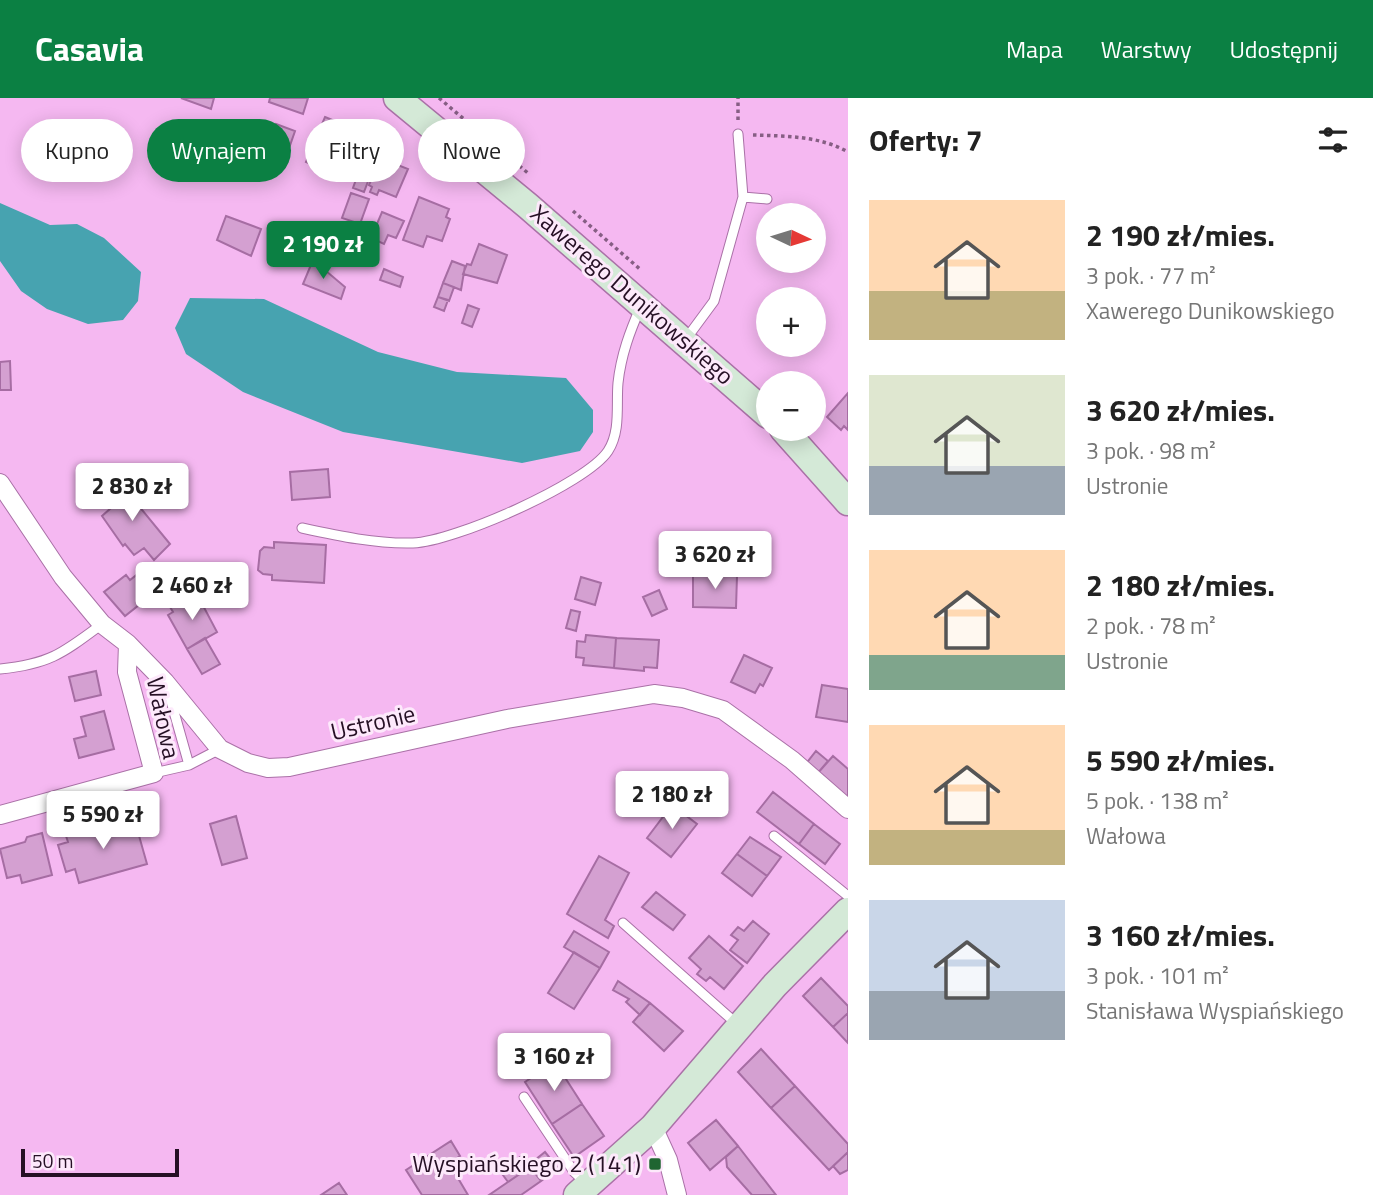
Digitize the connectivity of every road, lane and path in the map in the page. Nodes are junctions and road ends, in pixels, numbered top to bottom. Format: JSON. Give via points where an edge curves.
{"nodes":[{"id":1,"x":397,"y":98,"type":"edge"},
{"id":2,"x":738,"y":98,"type":"edge"},
{"id":3,"x":738,"y":134,"type":"junction"},
{"id":4,"x":848,"y":152,"type":"edge"},
{"id":5,"x":743,"y":197,"type":"junction"},
{"id":6,"x":767,"y":198,"type":"dead end"},
{"id":7,"x":642,"y":305,"type":"junction"},
{"id":8,"x":684,"y":341,"type":"junction"},
{"id":9,"x":756,"y":404,"type":"edge"},
{"id":10,"x":794,"y":441,"type":"edge"},
{"id":11,"x":0,"y":483,"type":"edge"},
{"id":12,"x":848,"y":502,"type":"edge"},
{"id":13,"x":302,"y":528,"type":"dead end"},
{"id":14,"x":102,"y":624,"type":"junction"},
{"id":15,"x":128,"y":644,"type":"junction"},
{"id":16,"x":0,"y":669,"type":"edge"},
{"id":17,"x":165,"y":682,"type":"junction"},
{"id":18,"x":220,"y":749,"type":"junction"},
{"id":19,"x":189,"y":765,"type":"junction"},
{"id":20,"x":154,"y":773,"type":"junction"},
{"id":21,"x":848,"y":809,"type":"edge"},
{"id":22,"x":0,"y":816,"type":"edge"},
{"id":23,"x":774,"y":836,"type":"dead end"},
{"id":24,"x":848,"y":896,"type":"edge"},
{"id":25,"x":848,"y":911,"type":"edge"},
{"id":26,"x":623,"y":923,"type":"dead end"},
{"id":27,"x":740,"y":1026,"type":"junction"},
{"id":28,"x":524,"y":1097,"type":"dead end"},
{"id":29,"x":653,"y":1127,"type":"junction"},
{"id":30,"x":583,"y":1190,"type":"edge"},
{"id":31,"x":677,"y":1195,"type":"edge"}],
"edges":[{"from":1,"to":7,"type":"main road","name":"Xawerego Dunikowskiego"},
{"from":2,"to":3,"type":"path"},
{"from":3,"to":4,"type":"path","via":[[792,136],[834,144]]},
{"from":3,"to":5,"type":"lane"},
{"from":5,"to":6,"type":"lane"},
{"from":5,"to":8,"type":"lane","via":[[714,301]]},
{"from":7,"to":8,"type":"main road","name":"Xawerego Dunikowskiego"},
{"from":7,"to":13,"type":"lane","via":[[627,339],[618,382],[616,428],[608,450],[588,472],[449,537],[402,542],[354,539]]},
{"from":8,"to":9,"type":"main road","name":"Xawerego Dunikowskiego"},
{"from":10,"to":12,"type":"main road"},
{"from":11,"to":14,"type":"street","name":"Ustronie"},
{"from":14,"to":15,"type":"street","name":"Ustronie"},
{"from":14,"to":16,"type":"lane","via":[[61,655],[36,666]]},
{"from":15,"to":17,"type":"street","name":"Ustronie"},
{"from":15,"to":20,"type":"street","name":"Wałowa","via":[[127,672]]},
{"from":17,"to":18,"type":"street","name":"Ustronie"},
{"from":17,"to":19,"type":"lane"},
{"from":18,"to":19,"type":"lane"},
{"from":18,"to":21,"type":"street","name":"Ustronie","via":[[248,763],[289,767],[506,719],[654,694],[723,710],[792,760]]},
{"from":19,"to":20,"type":"lane"},
{"from":20,"to":22,"type":"street","name":"Wałowa"},
{"from":23,"to":24,"type":"lane"},
{"from":25,"to":27,"type":"main road"},
{"from":26,"to":27,"type":"lane"},
{"from":27,"to":29,"type":"main road"},
{"from":28,"to":30,"type":"lane"},
{"from":29,"to":30,"type":"main road"},
{"from":29,"to":31,"type":"street"}]}
